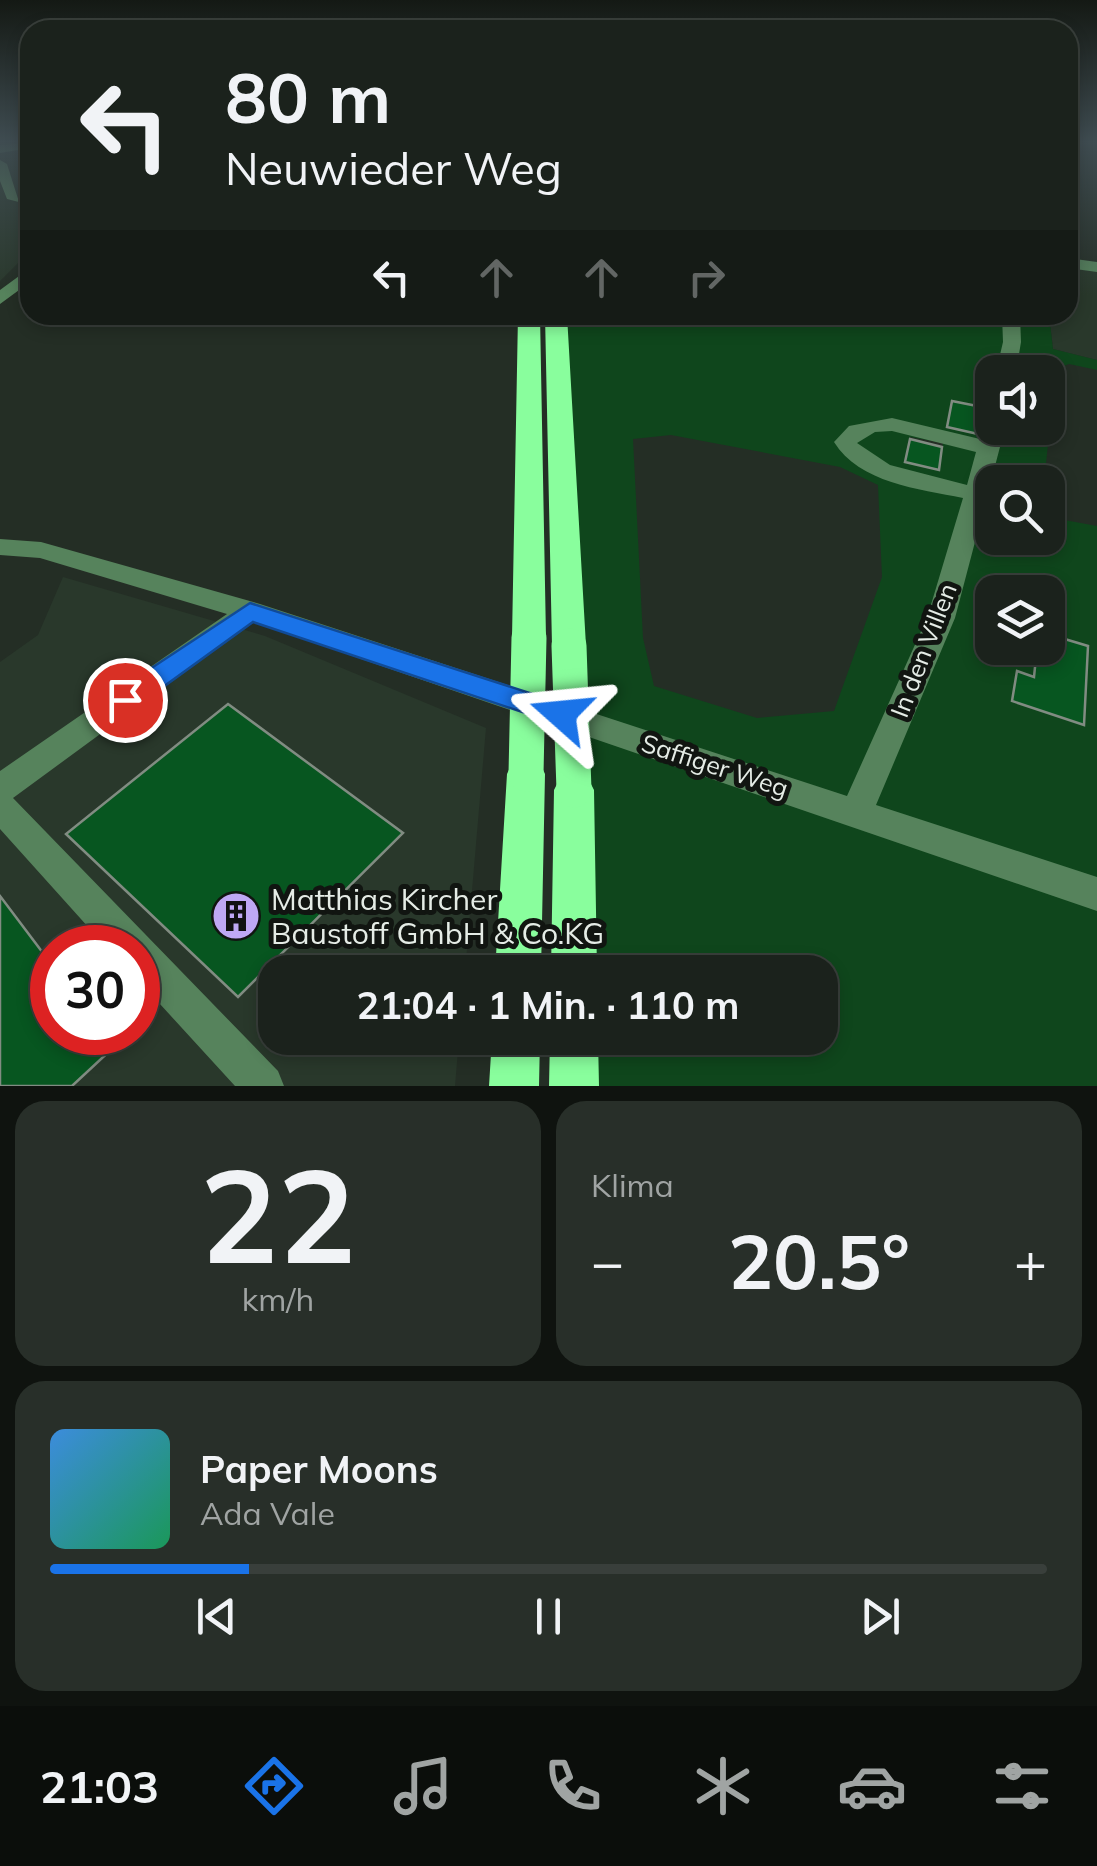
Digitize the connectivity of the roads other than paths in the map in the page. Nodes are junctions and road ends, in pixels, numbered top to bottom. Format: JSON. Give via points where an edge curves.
{"nodes":[{"id":1,"x":12,"y":194,"type":"edge"},
{"id":2,"x":14,"y":199,"type":"dead end"},
{"id":3,"x":20,"y":282,"type":"edge"},
{"id":4,"x":0,"y":299,"type":"edge"},
{"id":5,"x":529,"y":325,"type":"edge"},
{"id":6,"x":556,"y":325,"type":"edge"},
{"id":7,"x":1011,"y":325,"type":"edge"},
{"id":8,"x":1009,"y":355,"type":"edge"},
{"id":9,"x":975,"y":436,"type":"edge"},
{"id":10,"x":975,"y":493,"type":"edge"},
{"id":11,"x":975,"y":501,"type":"edge"},
{"id":12,"x":0,"y":548,"type":"edge"},
{"id":13,"x":250,"y":612,"type":"junction"},
{"id":14,"x":0,"y":789,"type":"edge"},
{"id":15,"x":0,"y":806,"type":"edge"},
{"id":16,"x":857,"y":811,"type":"junction"},
{"id":17,"x":1097,"y":894,"type":"edge"},
{"id":18,"x":112,"y":925,"type":"edge"},
{"id":19,"x":519,"y":955,"type":"edge"},
{"id":20,"x":574,"y":955,"type":"edge"},
{"id":21,"x":160,"y":977,"type":"edge"},
{"id":22,"x":515,"y":1055,"type":"edge"},
{"id":23,"x":574,"y":1055,"type":"edge"},
{"id":24,"x":262,"y":1086,"type":"edge"},
{"id":25,"x":514,"y":1086,"type":"edge"},
{"id":26,"x":574,"y":1086,"type":"edge"}],
"edges":[{"from":1,"to":2,"type":"street"},
{"from":3,"to":4,"type":"street"},
{"from":5,"to":19,"type":"highway","bridge":true,"via":[[529,638]]},
{"from":6,"to":20,"type":"highway","bridge":true},
{"from":7,"to":8,"type":"street"},
{"from":9,"to":10,"type":"street","via":[[884,424],[858,429],[845,442],[866,464]]},
{"from":11,"to":16,"type":"street","name":"In den Villen","via":[[941,618]]},
{"from":12,"to":13,"type":"street","name":"Saffiger Weg","via":[[42,550]]},
{"from":13,"to":14,"type":"street"},
{"from":13,"to":16,"type":"street","name":"Saffiger Weg"},
{"from":15,"to":18,"type":"street"},
{"from":16,"to":17,"type":"street","name":"Saffiger Weg"},
{"from":21,"to":24,"type":"street"},
{"from":22,"to":25,"type":"highway"},
{"from":23,"to":26,"type":"highway"}]}
